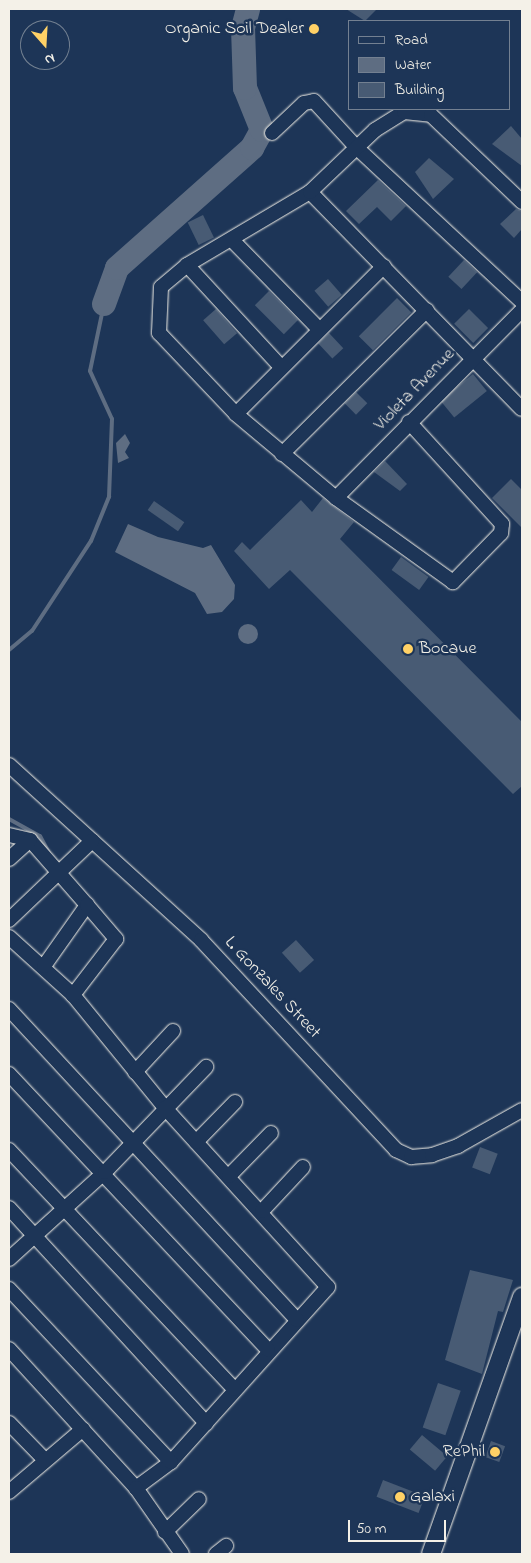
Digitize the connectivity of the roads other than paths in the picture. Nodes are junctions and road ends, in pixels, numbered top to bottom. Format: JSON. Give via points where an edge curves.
{"nodes":[{"id":1,"x":272,"y":133,"type":"dead end"},
{"id":2,"x":357,"y":148,"type":"junction"},
{"id":3,"x":310,"y":192,"type":"junction"},
{"id":4,"x":522,"y":202,"type":"edge"},
{"id":5,"x":233,"y":241,"type":"junction"},
{"id":6,"x":187,"y":264,"type":"junction"},
{"id":7,"x":384,"y":266,"type":"junction"},
{"id":8,"x":522,"y":302,"type":"edge"},
{"id":9,"x":427,"y":310,"type":"junction"},
{"id":10,"x":522,"y":310,"type":"edge"},
{"id":11,"x":320,"y":330,"type":"junction"},
{"id":12,"x":474,"y":356,"type":"junction"},
{"id":13,"x":281,"y":367,"type":"junction"},
{"id":14,"x":522,"y":409,"type":"edge"},
{"id":15,"x":236,"y":414,"type":"junction"},
{"id":16,"x":409,"y":422,"type":"junction"},
{"id":17,"x":282,"y":454,"type":"junction"},
{"id":18,"x":336,"y":498,"type":"junction"},
{"id":19,"x":9,"y":766,"type":"edge"},
{"id":20,"x":9,"y":835,"type":"edge"},
{"id":21,"x":30,"y":840,"type":"junction"},
{"id":22,"x":92,"y":841,"type":"junction"},
{"id":23,"x":9,"y":859,"type":"edge"},
{"id":24,"x":58,"y":873,"type":"junction"},
{"id":25,"x":87,"y":905,"type":"junction"},
{"id":26,"x":9,"y":920,"type":"edge"},
{"id":27,"x":9,"y":937,"type":"edge"},
{"id":28,"x":44,"y":966,"type":"junction"},
{"id":29,"x":73,"y":995,"type":"junction"},
{"id":30,"x":9,"y":1009,"type":"edge"},
{"id":31,"x":173,"y":1031,"type":"dead end"},
{"id":32,"x":206,"y":1067,"type":"dead end"},
{"id":33,"x":135,"y":1072,"type":"junction"},
{"id":34,"x":9,"y":1074,"type":"edge"},
{"id":35,"x":235,"y":1102,"type":"dead end"},
{"id":36,"x":165,"y":1108,"type":"junction"},
{"id":37,"x":522,"y":1110,"type":"edge"},
{"id":38,"x":271,"y":1133,"type":"dead end"},
{"id":39,"x":196,"y":1142,"type":"junction"},
{"id":40,"x":132,"y":1144,"type":"junction"},
{"id":41,"x":9,"y":1150,"type":"edge"},
{"id":42,"x":303,"y":1167,"type":"dead end"},
{"id":43,"x":105,"y":1172,"type":"junction"},
{"id":44,"x":229,"y":1176,"type":"junction"},
{"id":45,"x":9,"y":1208,"type":"edge"},
{"id":46,"x":65,"y":1209,"type":"junction"},
{"id":47,"x":262,"y":1211,"type":"junction"},
{"id":48,"x":34,"y":1236,"type":"junction"},
{"id":49,"x":9,"y":1259,"type":"edge"},
{"id":50,"x":9,"y":1288,"type":"edge"},
{"id":51,"x":522,"y":1297,"type":"edge"},
{"id":52,"x":297,"y":1320,"type":"junction"},
{"id":53,"x":9,"y":1349,"type":"edge"},
{"id":54,"x":268,"y":1350,"type":"junction"},
{"id":55,"x":234,"y":1390,"type":"junction"},
{"id":56,"x":9,"y":1423,"type":"edge"},
{"id":57,"x":206,"y":1423,"type":"junction"},
{"id":58,"x":82,"y":1429,"type":"junction"},
{"id":59,"x":45,"y":1460,"type":"junction"},
{"id":60,"x":171,"y":1462,"type":"junction"},
{"id":61,"x":136,"y":1488,"type":"junction"},
{"id":62,"x":9,"y":1490,"type":"edge"},
{"id":63,"x":199,"y":1499,"type":"dead end"},
{"id":64,"x":165,"y":1532,"type":"junction"},
{"id":65,"x":182,"y":1554,"type":"edge"},
{"id":66,"x":431,"y":1554,"type":"edge"}],
"edges":[{"from":1,"to":2,"type":"street","via":[[309,100]]},
{"from":2,"to":3,"type":"street"},
{"from":2,"to":4,"type":"street","via":[[375,130],[404,112],[431,115]]},
{"from":2,"to":8,"type":"street"},
{"from":3,"to":5,"type":"street"},
{"from":3,"to":7,"type":"street"},
{"from":5,"to":6,"type":"street"},
{"from":5,"to":11,"type":"street"},
{"from":6,"to":13,"type":"street"},
{"from":6,"to":15,"type":"street","via":[[161,287],[159,334]]},
{"from":7,"to":9,"type":"street"},
{"from":7,"to":11,"type":"street"},
{"from":9,"to":12,"type":"street"},
{"from":9,"to":17,"type":"street"},
{"from":10,"to":12,"type":"street","name":"Violeta Avenue"},
{"from":11,"to":13,"type":"street"},
{"from":12,"to":14,"type":"street"},
{"from":12,"to":16,"type":"street","name":"Violeta Avenue"},
{"from":13,"to":15,"type":"street"},
{"from":15,"to":17,"type":"street"},
{"from":16,"to":18,"type":"street","name":"Violeta Avenue"},
{"from":16,"to":18,"type":"street","via":[[502,524],[501,533],[457,580],[448,582]]},
{"from":17,"to":18,"type":"street"},
{"from":19,"to":22,"type":"street","name":"L. Gonzales Street"},
{"from":20,"to":21,"type":"street"},
{"from":21,"to":23,"type":"street"},
{"from":21,"to":24,"type":"street"},
{"from":22,"to":24,"type":"street"},
{"from":22,"to":37,"type":"street","name":"L. Gonzales Street","via":[[201,940],[396,1150],[411,1158],[432,1155],[458,1146]]},
{"from":24,"to":25,"type":"street"},
{"from":24,"to":26,"type":"street"},
{"from":25,"to":28,"type":"street"},
{"from":25,"to":29,"type":"street","via":[[116,939]]},
{"from":27,"to":28,"type":"street"},
{"from":28,"to":29,"type":"street"},
{"from":29,"to":33,"type":"street"},
{"from":30,"to":40,"type":"street"},
{"from":31,"to":33,"type":"street"},
{"from":32,"to":36,"type":"street"},
{"from":33,"to":36,"type":"street"},
{"from":34,"to":43,"type":"street"},
{"from":35,"to":39,"type":"street"},
{"from":36,"to":39,"type":"street"},
{"from":36,"to":40,"type":"street"},
{"from":38,"to":44,"type":"street"},
{"from":39,"to":44,"type":"street"},
{"from":40,"to":43,"type":"street"},
{"from":40,"to":52,"type":"street"},
{"from":41,"to":46,"type":"street"},
{"from":42,"to":47,"type":"street"},
{"from":43,"to":46,"type":"street"},
{"from":43,"to":54,"type":"street"},
{"from":44,"to":47,"type":"street"},
{"from":45,"to":48,"type":"street"},
{"from":46,"to":48,"type":"street"},
{"from":46,"to":55,"type":"street"},
{"from":47,"to":52,"type":"street","via":[[328,1287]]},
{"from":48,"to":49,"type":"street"},
{"from":48,"to":57,"type":"street"},
{"from":50,"to":60,"type":"street"},
{"from":51,"to":66,"type":"main road"},
{"from":52,"to":54,"type":"street"},
{"from":53,"to":58,"type":"street"},
{"from":54,"to":55,"type":"street"},
{"from":55,"to":57,"type":"street"},
{"from":56,"to":59,"type":"street"},
{"from":57,"to":60,"type":"street"},
{"from":58,"to":59,"type":"street"},
{"from":58,"to":61,"type":"street"},
{"from":59,"to":62,"type":"street"},
{"from":60,"to":61,"type":"street"},
{"from":61,"to":64,"type":"street"},
{"from":63,"to":64,"type":"street"},
{"from":64,"to":65,"type":"street"}]}
